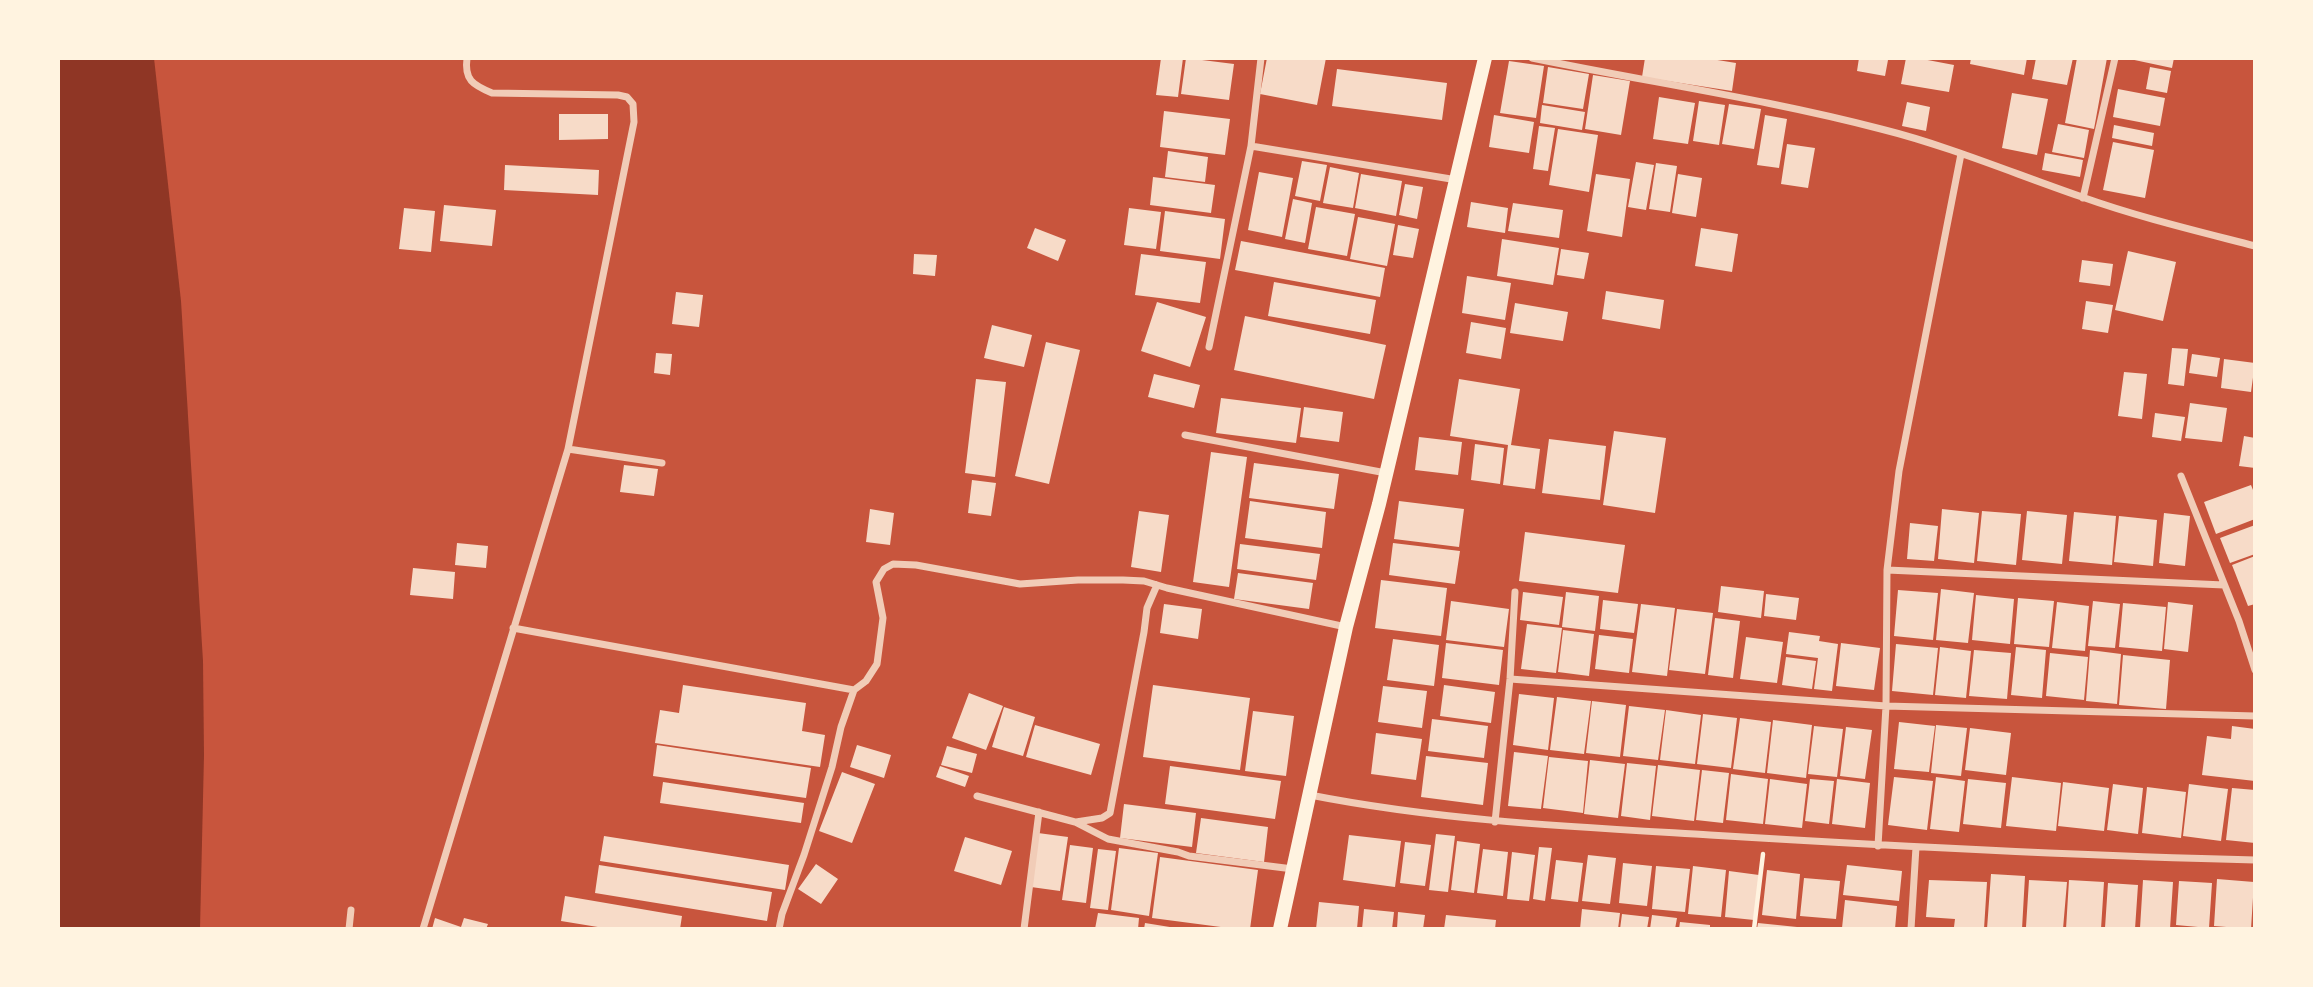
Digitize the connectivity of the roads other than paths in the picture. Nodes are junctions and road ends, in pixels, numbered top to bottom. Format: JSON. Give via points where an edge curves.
{"nodes":[{"id":1,"x":467,"y":58,"type":"edge"},
{"id":2,"x":1261,"y":58,"type":"edge"},
{"id":3,"x":1485,"y":58,"type":"edge"},
{"id":4,"x":1532,"y":58,"type":"edge"},
{"id":5,"x":2115,"y":58,"type":"edge"},
{"id":6,"x":1251,"y":146,"type":"junction"},
{"id":7,"x":1961,"y":154,"type":"junction"},
{"id":8,"x":1458,"y":180,"type":"junction"},
{"id":9,"x":2083,"y":198,"type":"junction"},
{"id":10,"x":2255,"y":246,"type":"edge"},
{"id":11,"x":1209,"y":346,"type":"dead end"},
{"id":12,"x":1185,"y":435,"type":"dead end"},
{"id":13,"x":568,"y":449,"type":"junction"},
{"id":14,"x":662,"y":463,"type":"dead end"},
{"id":15,"x":1386,"y":473,"type":"junction"},
{"id":16,"x":2181,"y":476,"type":"dead end"},
{"id":17,"x":1887,"y":570,"type":"junction"},
{"id":18,"x":1157,"y":585,"type":"junction"},
{"id":19,"x":2224,"y":585,"type":"junction"},
{"id":20,"x":1515,"y":592,"type":"dead end"},
{"id":21,"x":1346,"y":627,"type":"junction"},
{"id":22,"x":513,"y":628,"type":"junction"},
{"id":23,"x":2255,"y":670,"type":"edge"},
{"id":24,"x":1510,"y":679,"type":"junction"},
{"id":25,"x":854,"y":690,"type":"junction"},
{"id":26,"x":1886,"y":706,"type":"junction"},
{"id":27,"x":2255,"y":716,"type":"edge"},
{"id":28,"x":1310,"y":795,"type":"junction"},
{"id":29,"x":976,"y":796,"type":"dead end"},
{"id":30,"x":1039,"y":812,"type":"junction"},
{"id":31,"x":1075,"y":822,"type":"junction"},
{"id":32,"x":1495,"y":822,"type":"junction"},
{"id":33,"x":1878,"y":846,"type":"junction"},
{"id":34,"x":1916,"y":847,"type":"junction"},
{"id":35,"x":2255,"y":860,"type":"edge"},
{"id":36,"x":1293,"y":870,"type":"junction"},
{"id":37,"x":351,"y":910,"type":"dead end"},
{"id":38,"x":349,"y":929,"type":"edge"},
{"id":39,"x":423,"y":929,"type":"edge"},
{"id":40,"x":779,"y":929,"type":"edge"},
{"id":41,"x":1024,"y":929,"type":"edge"},
{"id":42,"x":1280,"y":929,"type":"edge"},
{"id":43,"x":1911,"y":929,"type":"edge"}],
"edges":[{"from":1,"to":13,"type":"street","via":[[465,70],[475,86],[492,93],[618,95],[633,104],[634,122]]},
{"from":2,"to":6,"type":"street"},
{"from":3,"to":8,"type":"main road"},
{"from":4,"to":7,"type":"street","via":[[1882,129]]},
{"from":5,"to":9,"type":"street"},
{"from":6,"to":8,"type":"street"},
{"from":6,"to":11,"type":"street"},
{"from":7,"to":9,"type":"street"},
{"from":7,"to":17,"type":"street","via":[[1899,471]]},
{"from":8,"to":15,"type":"main road"},
{"from":9,"to":10,"type":"street"},
{"from":12,"to":15,"type":"street"},
{"from":13,"to":14,"type":"street"},
{"from":13,"to":22,"type":"street"},
{"from":15,"to":21,"type":"main road"},
{"from":16,"to":19,"type":"street"},
{"from":17,"to":19,"type":"street"},
{"from":17,"to":26,"type":"street"},
{"from":18,"to":21,"type":"street"},
{"from":18,"to":25,"type":"street","via":[[1123,580],[1020,584],[893,564],[876,582],[883,618],[877,664]]},
{"from":18,"to":31,"type":"street","via":[[1147,608],[1110,813]]},
{"from":19,"to":23,"type":"street"},
{"from":20,"to":24,"type":"street"},
{"from":21,"to":28,"type":"main road"},
{"from":22,"to":25,"type":"street"},
{"from":22,"to":39,"type":"street"},
{"from":24,"to":26,"type":"street"},
{"from":24,"to":32,"type":"street"},
{"from":25,"to":40,"type":"street"},
{"from":26,"to":27,"type":"street"},
{"from":26,"to":33,"type":"street"},
{"from":28,"to":32,"type":"street"},
{"from":28,"to":36,"type":"main road"},
{"from":29,"to":30,"type":"street"},
{"from":30,"to":31,"type":"street"},
{"from":30,"to":41,"type":"street"},
{"from":31,"to":36,"type":"street","via":[[1108,839]]},
{"from":32,"to":33,"type":"street"},
{"from":33,"to":34,"type":"street"},
{"from":34,"to":35,"type":"street"},
{"from":34,"to":43,"type":"street"},
{"from":36,"to":42,"type":"main road"},
{"from":37,"to":38,"type":"street"}]}
